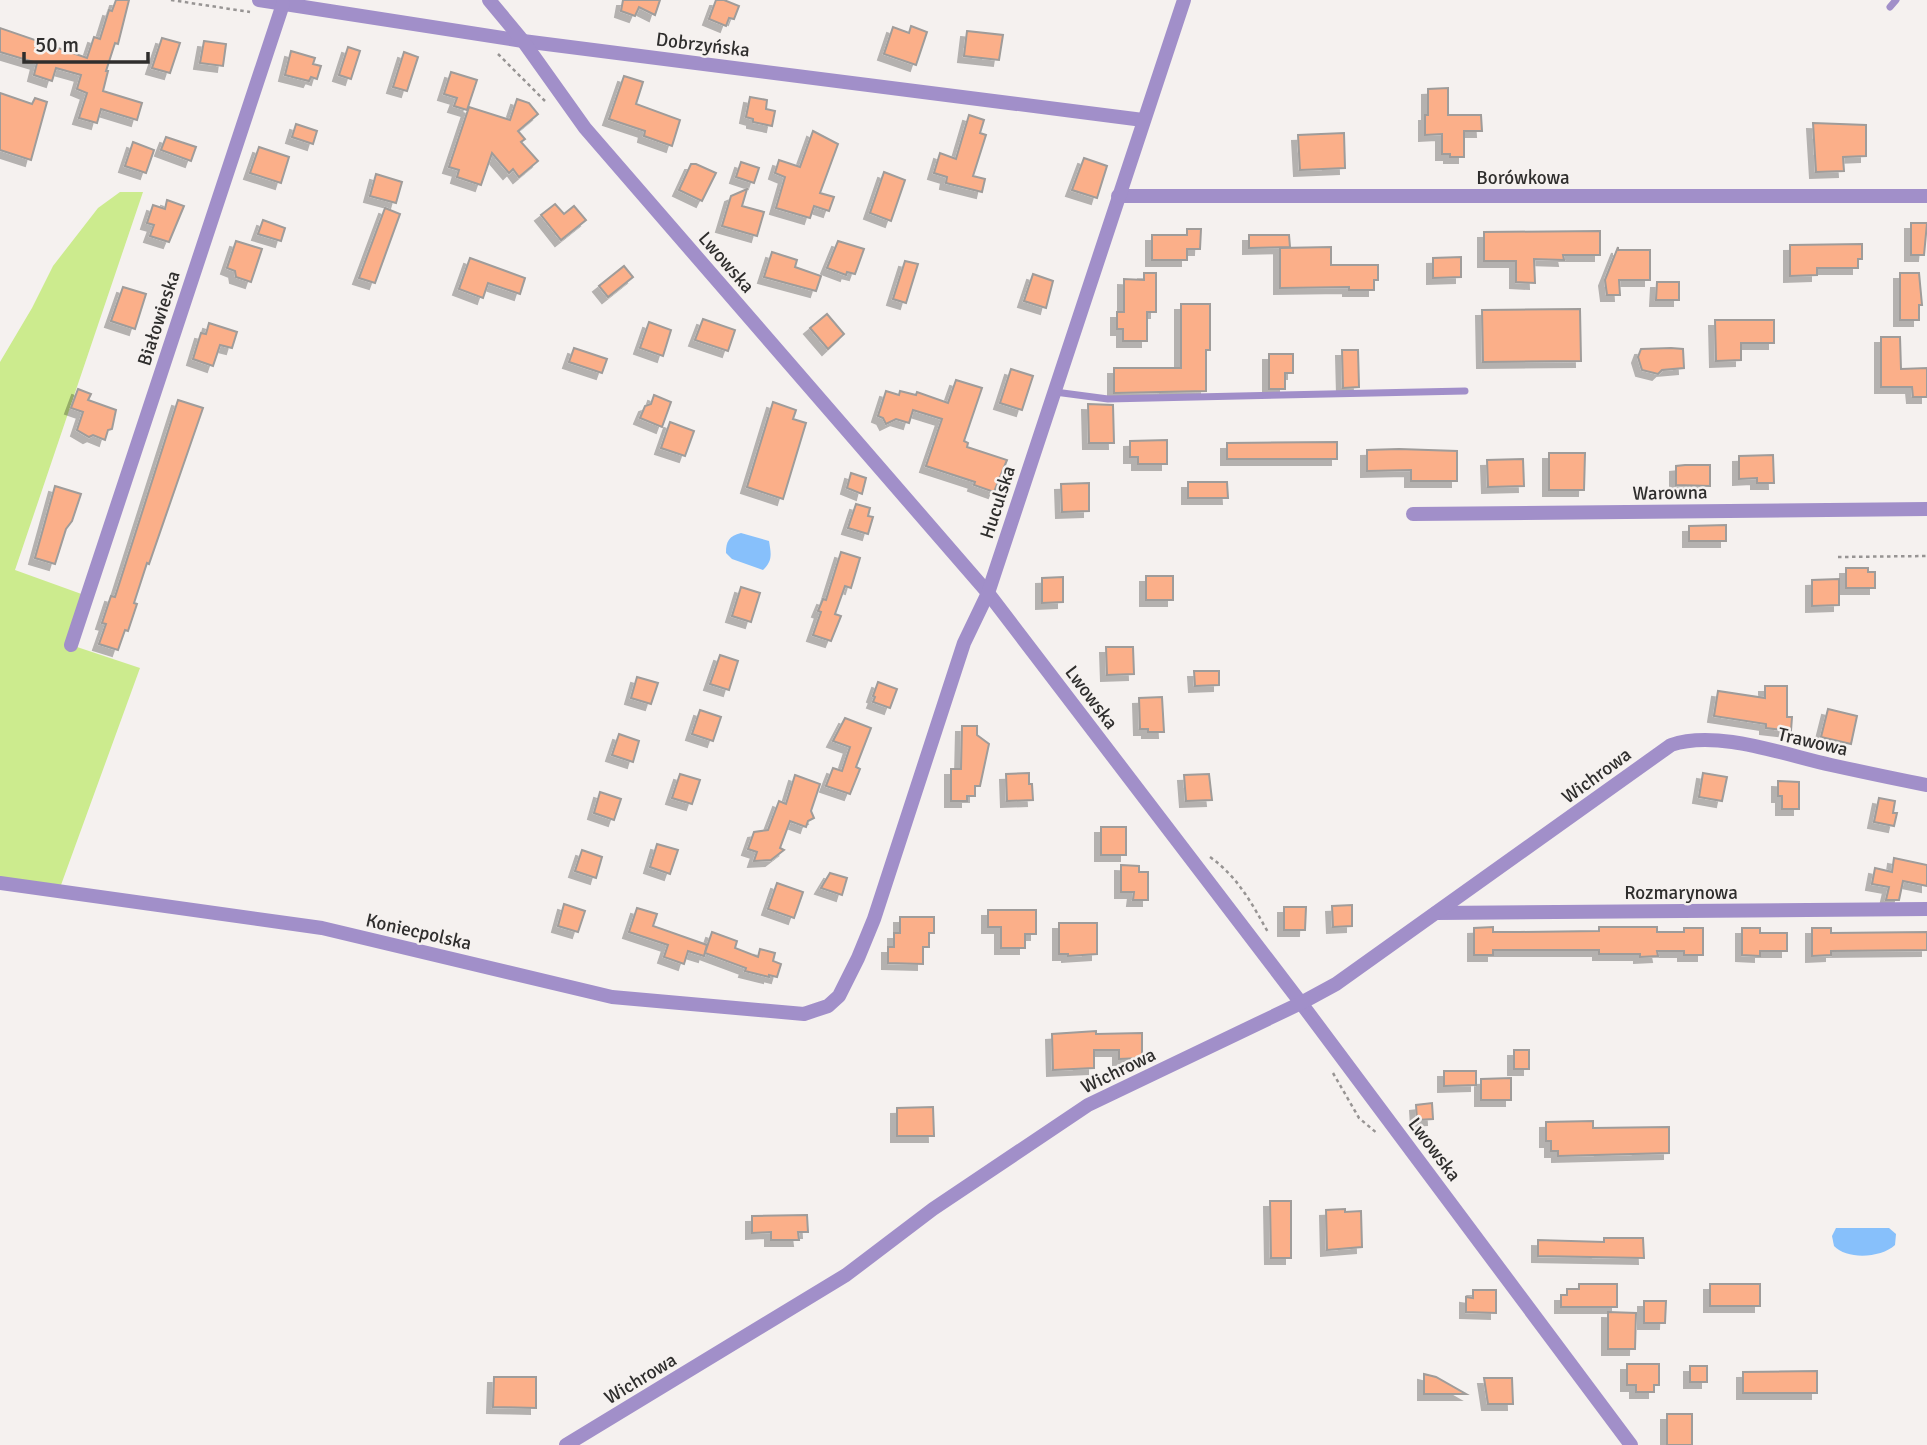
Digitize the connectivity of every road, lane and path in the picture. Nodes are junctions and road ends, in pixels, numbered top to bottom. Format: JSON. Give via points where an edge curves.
{"nodes":[{"id":1,"x":259,"y":0,"type":"edge"},
{"id":2,"x":489,"y":0,"type":"edge"},
{"id":3,"x":1184,"y":0,"type":"edge"},
{"id":4,"x":283,"y":4,"type":"junction"},
{"id":5,"x":523,"y":41,"type":"junction"},
{"id":6,"x":497,"y":53,"type":"dead end"},
{"id":7,"x":545,"y":101,"type":"dead end"},
{"id":8,"x":1143,"y":120,"type":"junction"},
{"id":9,"x":1118,"y":196,"type":"junction"},
{"id":10,"x":1927,"y":196,"type":"edge"},
{"id":11,"x":1465,"y":391,"type":"dead end"},
{"id":12,"x":1054,"y":392,"type":"junction"},
{"id":13,"x":1927,"y":509,"type":"edge"},
{"id":14,"x":1413,"y":514,"type":"dead end"},
{"id":15,"x":1927,"y":556,"type":"edge"},
{"id":16,"x":1838,"y":557,"type":"dead end"},
{"id":17,"x":988,"y":593,"type":"junction"},
{"id":18,"x":71,"y":645,"type":"dead end"},
{"id":19,"x":1690,"y":740,"type":"joint"},
{"id":20,"x":1927,"y":785,"type":"edge"},
{"id":21,"x":0,"y":883,"type":"edge"},
{"id":22,"x":1927,"y":909,"type":"edge"},
{"id":23,"x":1436,"y":913,"type":"junction"},
{"id":24,"x":1301,"y":1003,"type":"junction"},
{"id":25,"x":828,"y":1006,"type":"joint"},
{"id":26,"x":1332,"y":1073,"type":"dead end"},
{"id":27,"x":1386,"y":1139,"type":"dead end"},
{"id":28,"x":566,"y":1445,"type":"edge"},
{"id":29,"x":1631,"y":1445,"type":"edge"}],
"edges":[{"from":1,"to":4,"type":"street","name":"Dobrzyńska"},
{"from":2,"to":5,"type":"street","name":"Lwowska"},
{"from":3,"to":8,"type":"street","name":"Huculska"},
{"from":4,"to":5,"type":"street","name":"Dobrzyńska"},
{"from":4,"to":18,"type":"street","name":"Białowieska"},
{"from":5,"to":8,"type":"street","name":"Dobrzyńska"},
{"from":5,"to":17,"type":"street","name":"Lwowska","via":[[586,128]]},
{"from":6,"to":7,"type":"path"},
{"from":8,"to":9,"type":"street","name":"Huculska"},
{"from":9,"to":10,"type":"street","name":"Borówkowa"},
{"from":9,"to":12,"type":"street","name":"Huculska"},
{"from":11,"to":12,"type":"lane","via":[[1108,399]]},
{"from":12,"to":17,"type":"street","name":"Huculska"},
{"from":13,"to":14,"type":"street","name":"Warowna"},
{"from":15,"to":16,"type":"path"},
{"from":17,"to":24,"type":"street","name":"Lwowska"},
{"from":17,"to":25,"type":"street","name":"Huculska","via":[[964,643],[874,919],[848,982]]},
{"from":19,"to":20,"type":"street","name":"Trawowa","via":[[1755,747]]},
{"from":19,"to":23,"type":"street","name":"Wichrowa","via":[[1661,751]]},
{"from":21,"to":25,"type":"street","name":"Koniecpolska","via":[[322,928],[612,997],[804,1014]]},
{"from":22,"to":23,"type":"street","name":"Rozmarynowa"},
{"from":23,"to":24,"type":"street","name":"Wichrowa","via":[[1336,984]]},
{"from":24,"to":28,"type":"street","name":"Wichrowa","via":[[1088,1105],[933,1209],[846,1275]]},
{"from":24,"to":29,"type":"street","name":"Lwowska"},
{"from":26,"to":27,"type":"path","via":[[1359,1118]]}]}
